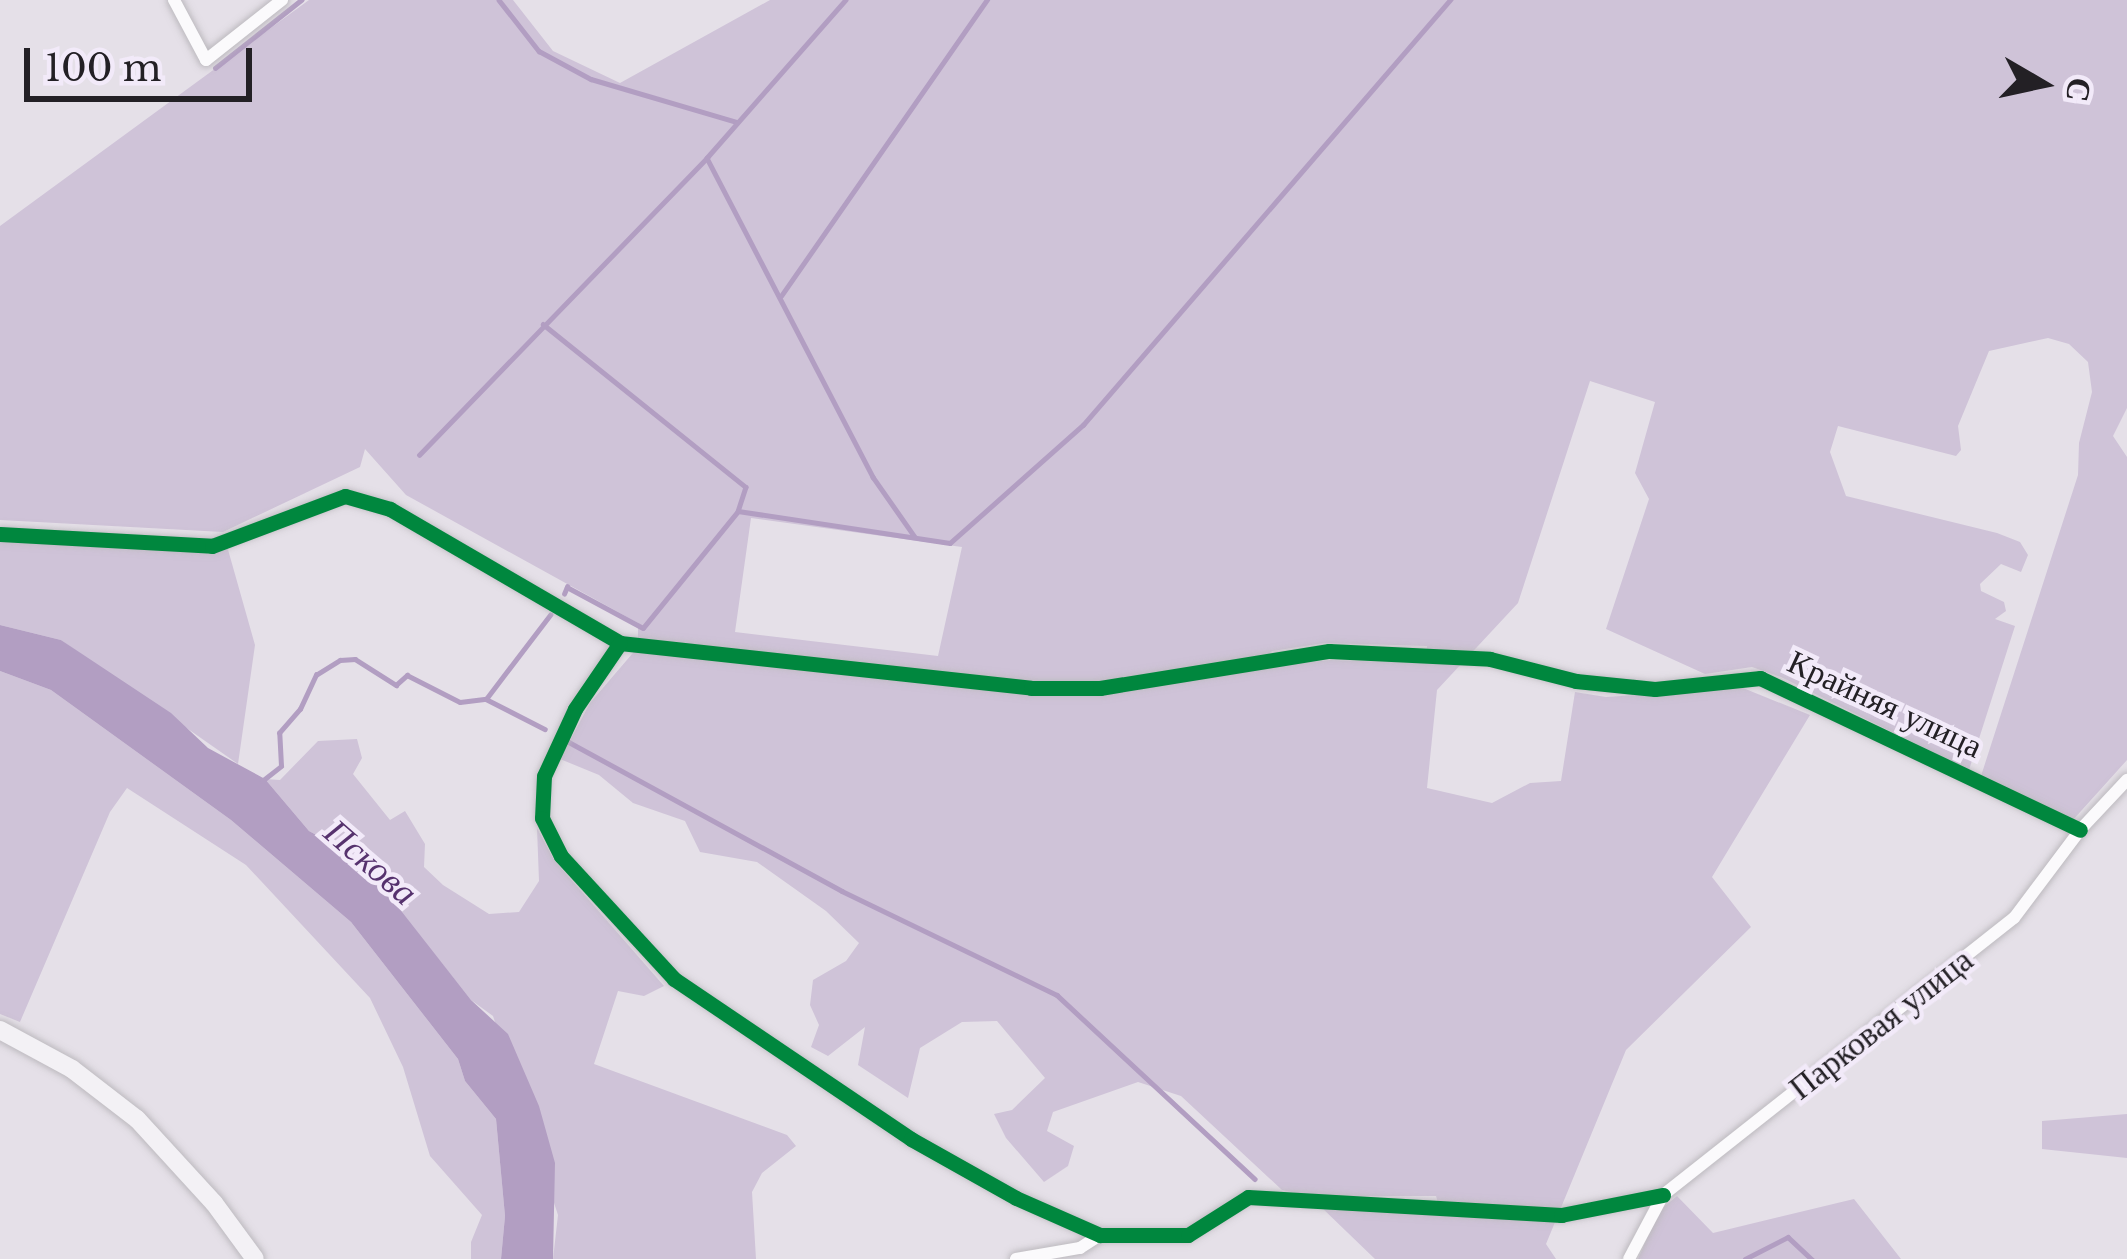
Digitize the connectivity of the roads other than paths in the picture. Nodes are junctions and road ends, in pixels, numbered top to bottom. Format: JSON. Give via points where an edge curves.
{"nodes":[{"id":1,"x":174,"y":0,"type":"edge"},
{"id":2,"x":282,"y":0,"type":"edge"},
{"id":3,"x":0,"y":535,"type":"edge"},
{"id":4,"x":620,"y":643,"type":"junction"},
{"id":5,"x":2127,"y":780,"type":"edge"},
{"id":6,"x":2080,"y":830,"type":"junction"},
{"id":7,"x":0,"y":1030,"type":"edge"},
{"id":8,"x":1663,"y":1195,"type":"junction"},
{"id":9,"x":1100,"y":1235,"type":"junction"},
{"id":10,"x":255,"y":1259,"type":"edge"},
{"id":11,"x":1016,"y":1259,"type":"edge"},
{"id":12,"x":1629,"y":1259,"type":"edge"}],
"edges":[{"from":1,"to":2,"type":"street","via":[[206,60]]},
{"from":3,"to":4,"type":"street","via":[[212,546],[345,496],[390,509]]},
{"from":4,"to":6,"type":"street","name":"Крайняя улица","via":[[1031,688],[1100,688],[1329,651],[1490,658],[1576,681],[1655,689],[1760,678]]},
{"from":4,"to":9,"type":"street","via":[[574,710],[544,776],[542,818],[561,856],[674,979],[911,1139]]},
{"from":5,"to":6,"type":"street","name":"Парковая улица"},
{"from":6,"to":8,"type":"street","name":"Парковая улица","via":[[2014,918]]},
{"from":7,"to":10,"type":"street","via":[[72,1069],[137,1119]]},
{"from":8,"to":9,"type":"street","via":[[1561,1215],[1248,1197],[1188,1235]]},
{"from":8,"to":12,"type":"street","name":"Парковая улица"},
{"from":9,"to":11,"type":"street"}]}
